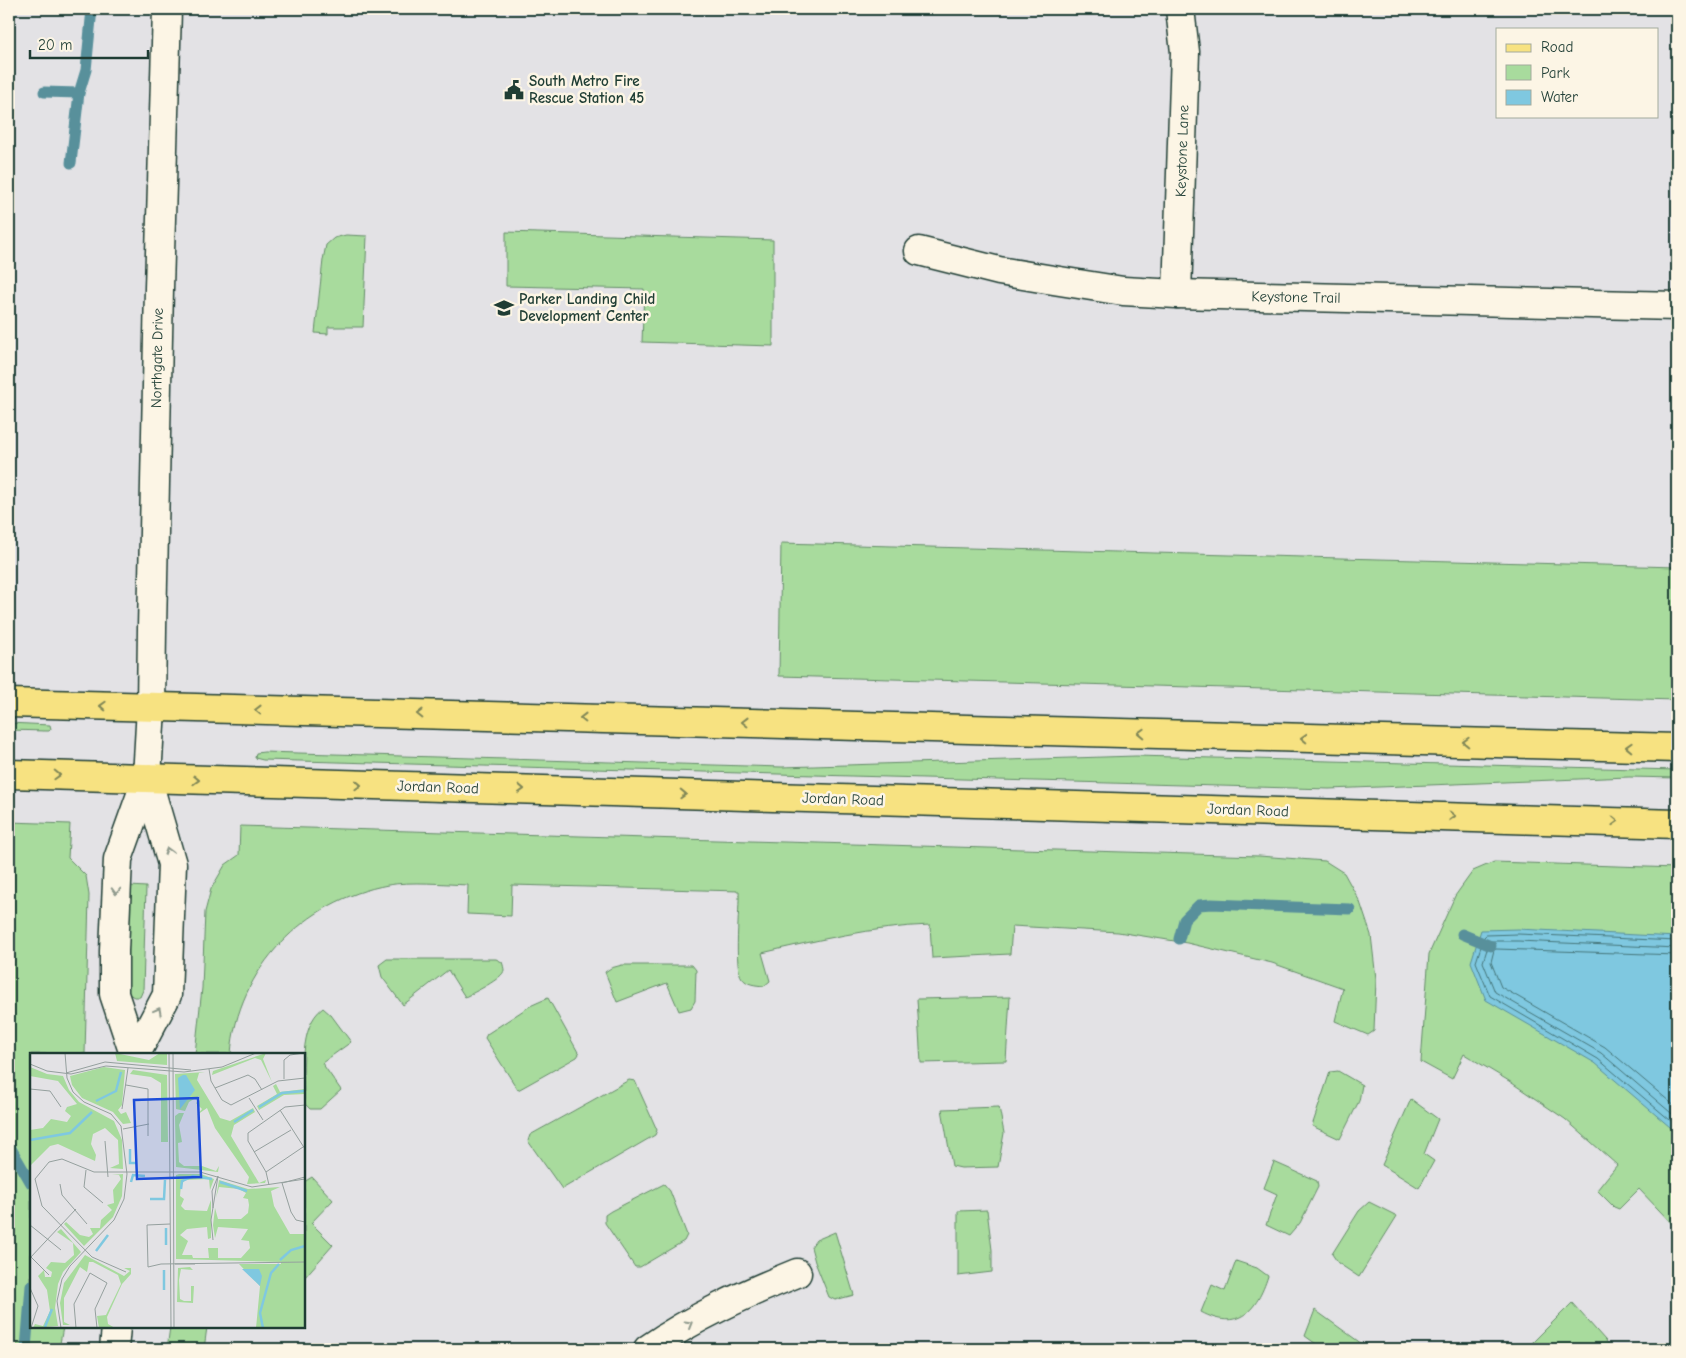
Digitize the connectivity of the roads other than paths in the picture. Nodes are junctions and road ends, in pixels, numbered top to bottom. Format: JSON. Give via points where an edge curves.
{"nodes":[{"id":1,"x":167,"y":9,"type":"edge"},
{"id":2,"x":1180,"y":9,"type":"edge"},
{"id":3,"x":918,"y":251,"type":"dead end"},
{"id":4,"x":1177,"y":294,"type":"junction"},
{"id":5,"x":1677,"y":306,"type":"edge"},
{"id":6,"x":9,"y":702,"type":"edge"},
{"id":7,"x":152,"y":707,"type":"junction"},
{"id":8,"x":1677,"y":748,"type":"edge"},
{"id":9,"x":9,"y":774,"type":"edge"},
{"id":10,"x":147,"y":778,"type":"junction"},
{"id":11,"x":1677,"y":824,"type":"edge"},
{"id":12,"x":135,"y":1053,"type":"edge"},
{"id":13,"x":136,"y":1053,"type":"edge"},
{"id":14,"x":797,"y":1273,"type":"dead end"},
{"id":15,"x":116,"y":1328,"type":"edge"},
{"id":16,"x":114,"y":1349,"type":"edge"},
{"id":17,"x":648,"y":1349,"type":"edge"}],
"edges":[{"from":1,"to":7,"type":"street","name":"Northgate Drive"},
{"from":2,"to":4,"type":"street","name":"Keystone Lane","via":[[1185,52]]},
{"from":3,"to":4,"type":"street","name":"Keystone Trail","via":[[1047,280],[1123,291]]},
{"from":4,"to":5,"type":"street","name":"Keystone Trail"},
{"from":7,"to":6,"type":"main road","one_way":true},
{"from":8,"to":7,"type":"main road","one_way":true},
{"from":7,"to":10,"type":"street","name":"Northgate Drive"},
{"from":9,"to":10,"type":"main road","name":"Jordan Road","one_way":true},
{"from":10,"to":11,"type":"main road","name":"Jordan Road","one_way":true},
{"from":10,"to":12,"type":"street","one_way":true,"via":[[118,859],[117,877],[114,994]]},
{"from":13,"to":10,"type":"street","one_way":true,"via":[[167,996],[172,864]]},
{"from":17,"to":14,"type":"street","one_way":true,"via":[[746,1294]]},
{"from":15,"to":16,"type":"street"}]}
